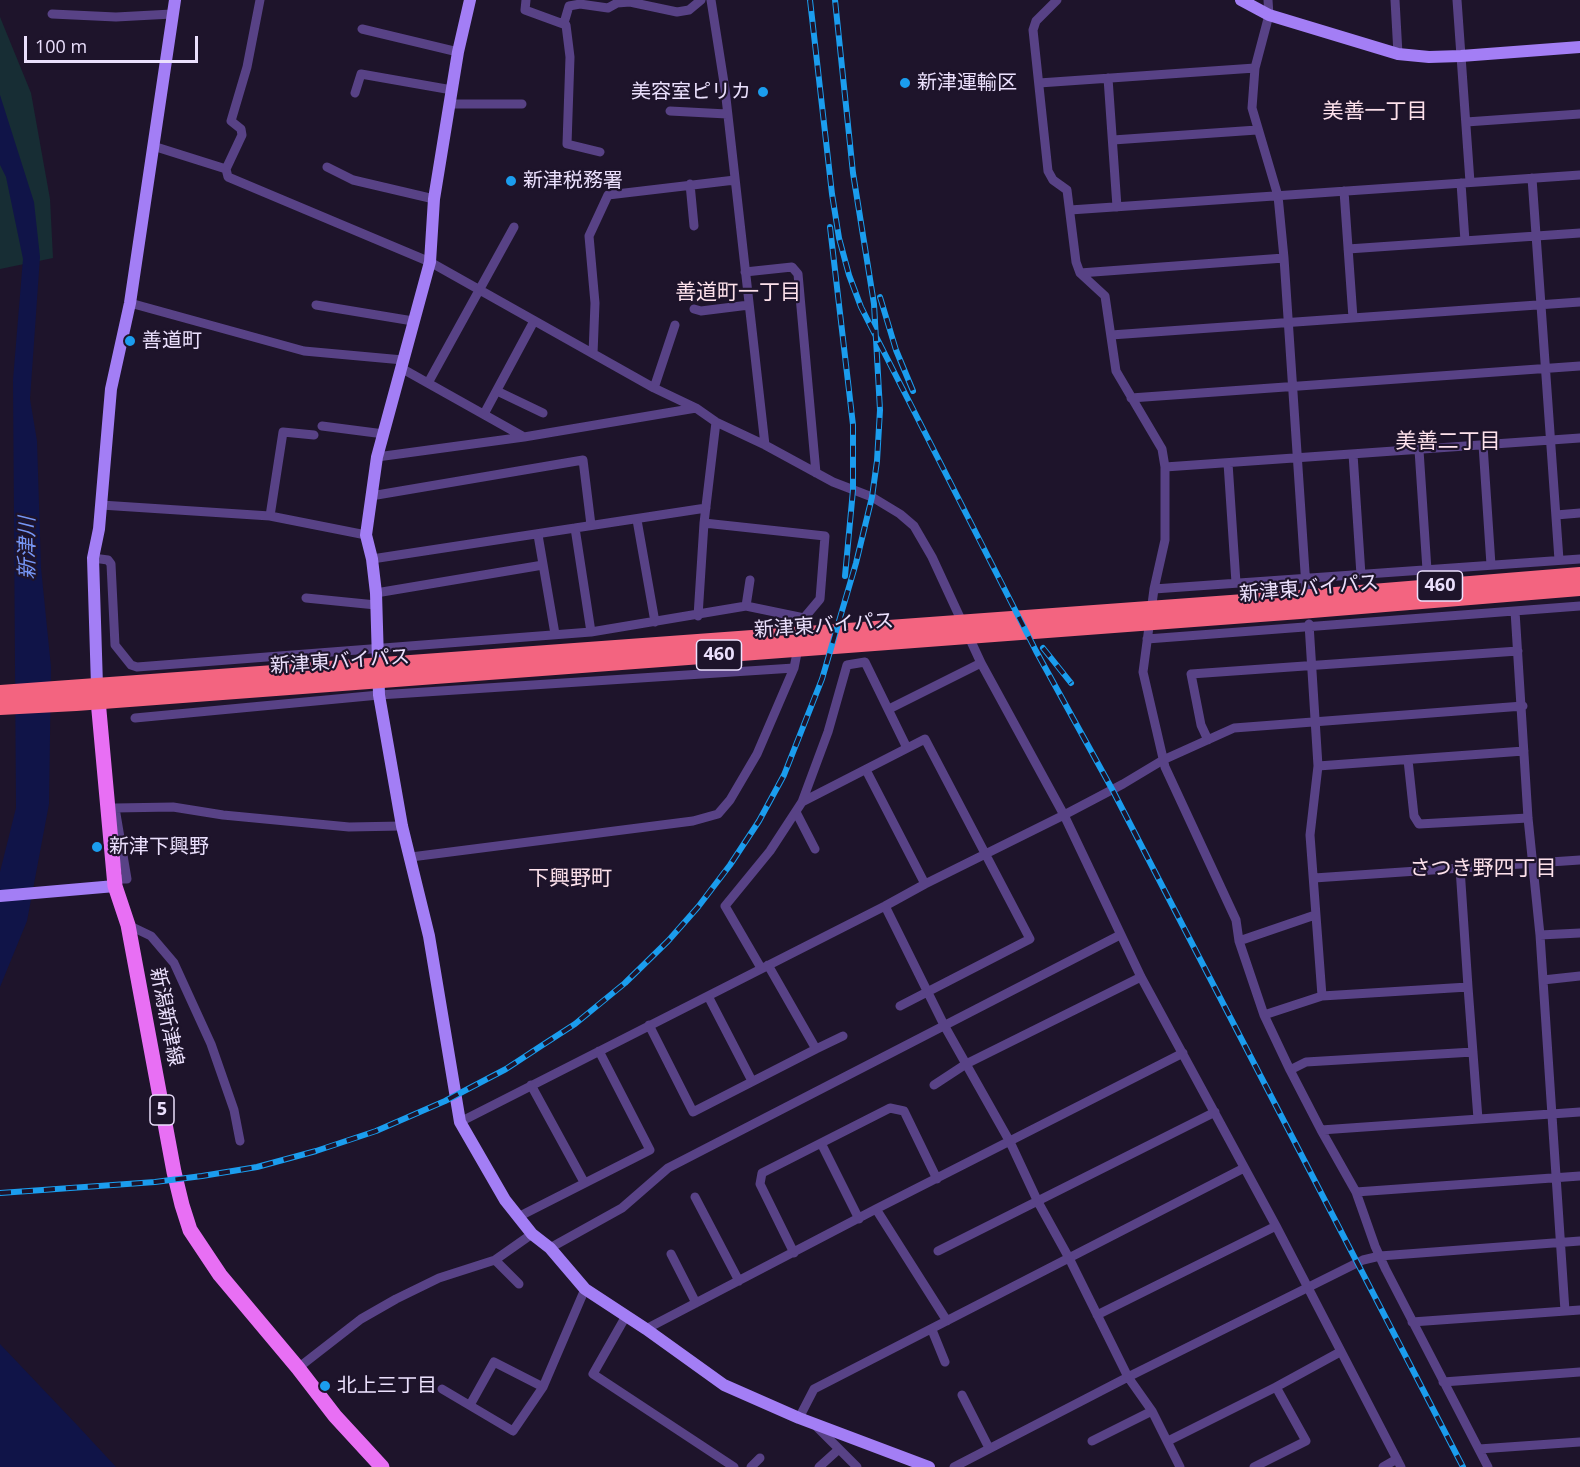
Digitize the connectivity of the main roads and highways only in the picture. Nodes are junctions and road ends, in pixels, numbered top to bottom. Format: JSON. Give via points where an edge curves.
{"nodes":[{"id":1,"x":1580,"y":575,"type":"edge"},
{"id":2,"x":1580,"y":588,"type":"edge"},
{"id":3,"x":1305,"y":604,"type":"junction"},
{"id":4,"x":0,"y":693,"type":"edge"},
{"id":5,"x":97,"y":694,"type":"junction"},
{"id":6,"x":75,"y":696,"type":"junction"},
{"id":7,"x":0,"y":707,"type":"edge"},
{"id":8,"x":382,"y":1467,"type":"edge"}],
"edges":[{"from":1,"to":3,"type":"highway","name":"新津東バイパス","number":"460"},
{"from":2,"to":3,"type":"highway","name":"新津東バイパス","number":"460"},
{"from":3,"to":5,"type":"highway","name":"新津東バイパス","number":"460"},
{"from":4,"to":6,"type":"highway","number":"460"},
{"from":5,"to":6,"type":"highway","number":"460"},
{"from":5,"to":8,"type":"main road","name":"新潟新津線","number":"5","via":[[115,883],[128,925],[174,1172],[190,1230],[220,1275],[335,1416]]},
{"from":6,"to":7,"type":"highway","number":"460"}]}
